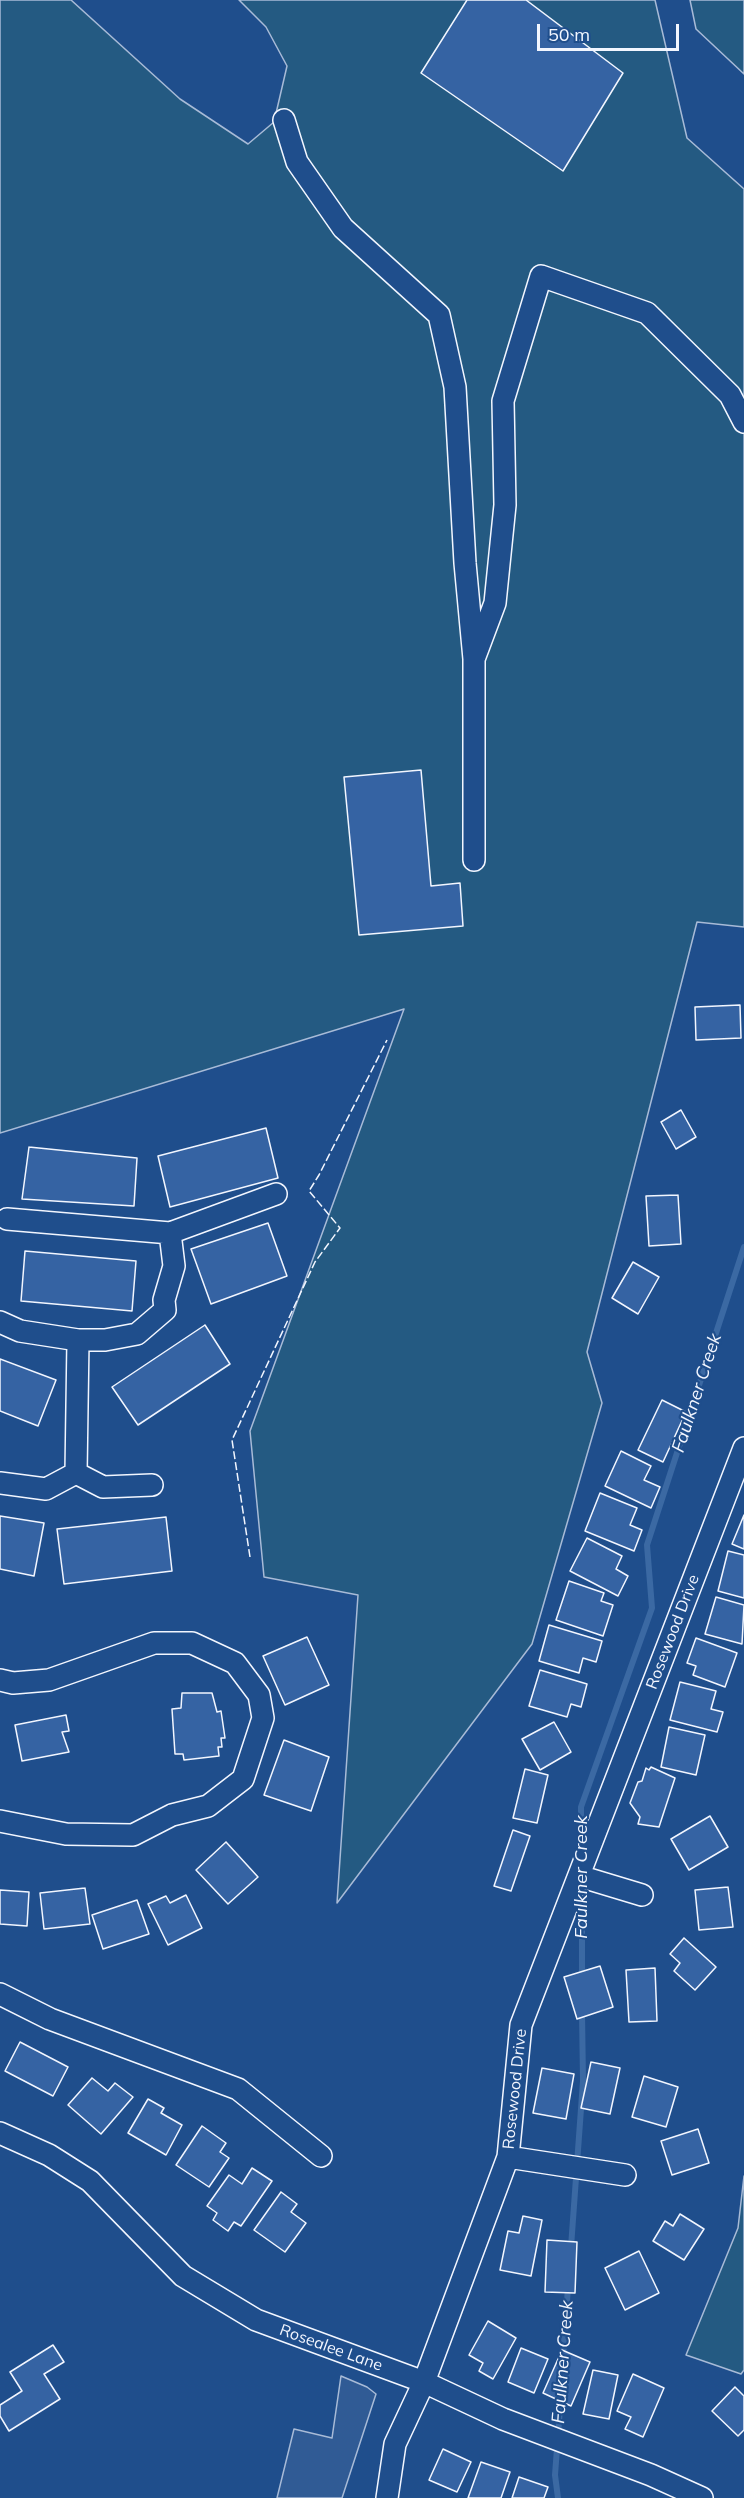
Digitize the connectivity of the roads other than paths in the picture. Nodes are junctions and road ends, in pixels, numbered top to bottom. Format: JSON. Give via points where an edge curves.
{"nodes":[{"id":1,"x":284,"y":120,"type":"dead end"},
{"id":2,"x":744,"y":422,"type":"edge"},
{"id":3,"x":474,"y":659,"type":"junction"},
{"id":4,"x":474,"y":860,"type":"dead end"},
{"id":5,"x":276,"y":1194,"type":"dead end"},
{"id":6,"x":7,"y":1220,"type":"dead end"},
{"id":7,"x":170,"y":1233,"type":"junction"},
{"id":8,"x":0,"y":1322,"type":"edge"},
{"id":9,"x":78,"y":1340,"type":"junction"},
{"id":10,"x":744,"y":1448,"type":"edge"},
{"id":11,"x":76,"y":1473,"type":"junction"},
{"id":12,"x":0,"y":1483,"type":"edge"},
{"id":13,"x":152,"y":1485,"type":"dead end"},
{"id":14,"x":0,"y":1680,"type":"edge"},
{"id":15,"x":0,"y":1821,"type":"edge"},
{"id":16,"x":579,"y":1876,"type":"junction"},
{"id":17,"x":642,"y":1895,"type":"dead end"},
{"id":18,"x":0,"y":1994,"type":"edge"},
{"id":19,"x":0,"y":2133,"type":"edge"},
{"id":20,"x":321,"y":2156,"type":"dead end"},
{"id":21,"x":508,"y":2157,"type":"junction"},
{"id":22,"x":625,"y":2175,"type":"dead end"},
{"id":23,"x":423,"y":2382,"type":"junction"},
{"id":24,"x":387,"y":2498,"type":"edge"},
{"id":25,"x":702,"y":2498,"type":"edge"}],
"edges":[{"from":1,"to":3,"type":"street","via":[[297,162],[344,228],[439,315],[455,387]]},
{"from":2,"to":3,"type":"street","via":[[730,394],[647,313],[541,276],[502,401],[505,505],[495,603]]},
{"from":3,"to":4,"type":"street"},
{"from":5,"to":7,"type":"street"},
{"from":6,"to":7,"type":"street"},
{"from":7,"to":9,"type":"street","via":[[174,1266],[165,1310],[137,1334]]},
{"from":8,"to":9,"type":"street","via":[[20,1331]]},
{"from":9,"to":11,"type":"street"},
{"from":10,"to":16,"type":"street","name":"Rosewood Drive"},
{"from":11,"to":12,"type":"street","via":[[46,1489]]},
{"from":11,"to":13,"type":"street","via":[[103,1487]]},
{"from":14,"to":15,"type":"street","via":[[49,1680],[154,1643],[192,1643],[235,1663],[259,1695],[263,1718],[243,1779],[208,1806],[172,1815],[133,1835],[66,1834]]},
{"from":16,"to":17,"type":"street"},
{"from":16,"to":21,"type":"street","name":"Rosewood Drive","via":[[521,2025]]},
{"from":18,"to":20,"type":"street","via":[[50,2019],[238,2089]]},
{"from":19,"to":23,"type":"street","name":"Rosealee Lane","via":[[49,2155],[90,2181],[183,2276],[256,2320]]},
{"from":21,"to":22,"type":"street"},
{"from":21,"to":23,"type":"street","name":"Rosewood Drive"},
{"from":23,"to":24,"type":"street","name":"Rosewood Drive","via":[[395,2444]]},
{"from":23,"to":25,"type":"street","name":"Rosealee Lane","via":[[503,2419]]}]}
